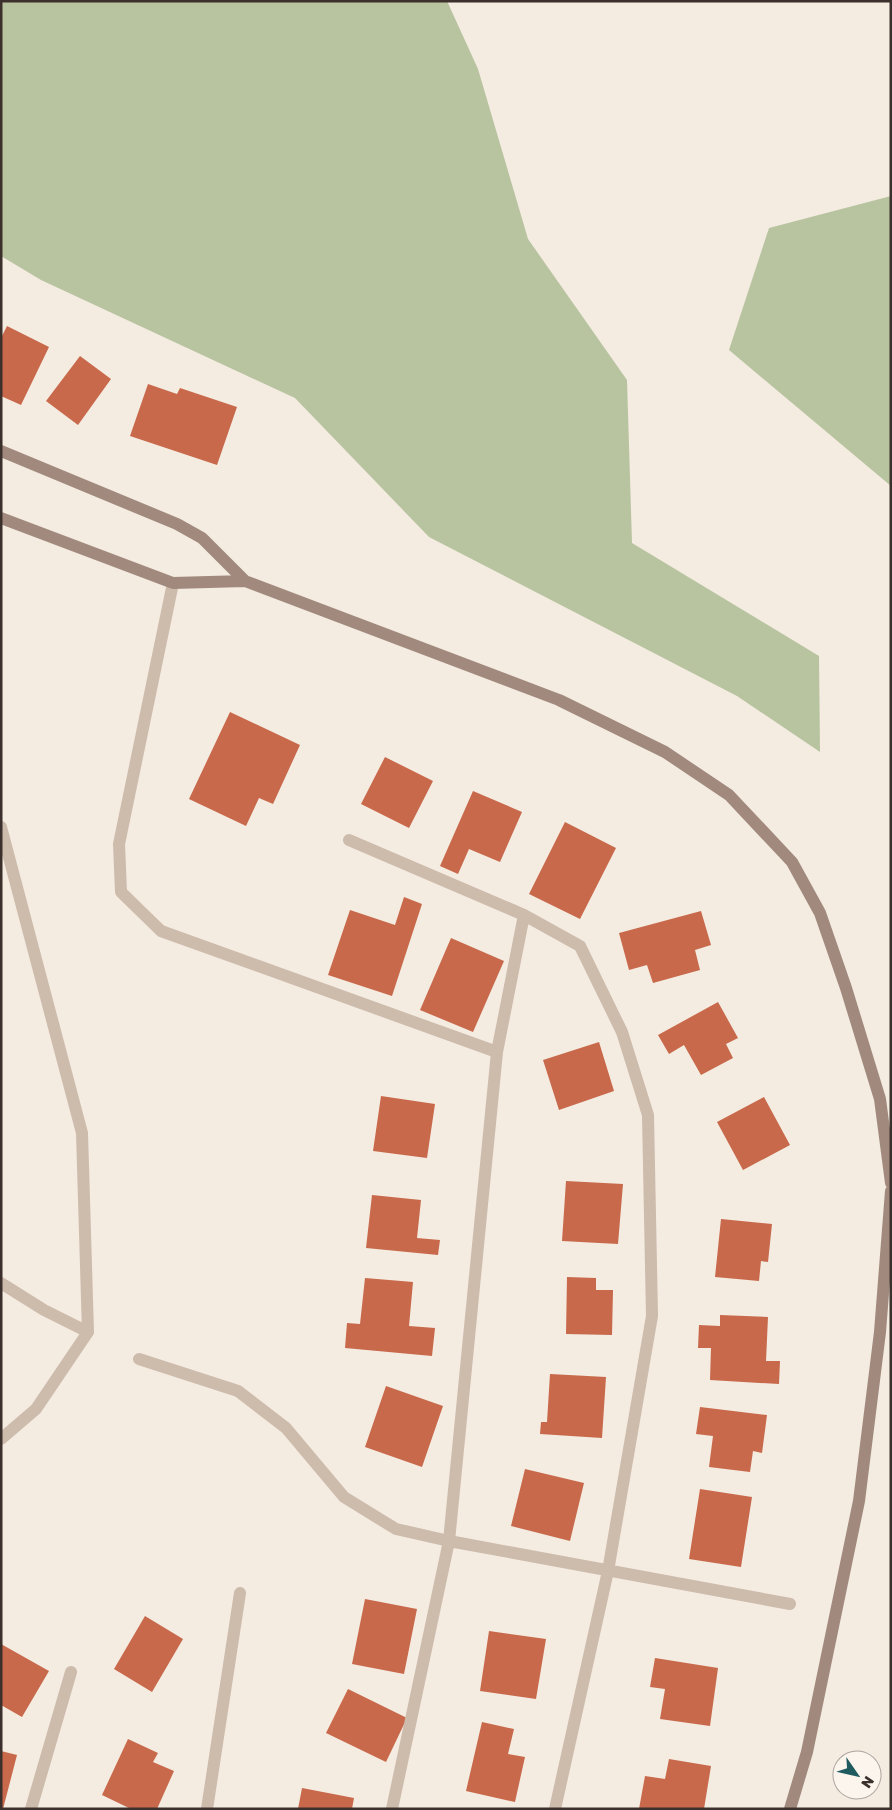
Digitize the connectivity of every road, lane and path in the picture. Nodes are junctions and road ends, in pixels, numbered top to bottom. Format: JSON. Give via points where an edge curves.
{"nodes":[{"id":1,"x":1,"y":451,"type":"edge"},
{"id":2,"x":1,"y":518,"type":"edge"},
{"id":3,"x":245,"y":581,"type":"junction"},
{"id":4,"x":173,"y":583,"type":"junction"},
{"id":5,"x":1,"y":827,"type":"edge"},
{"id":6,"x":350,"y":840,"type":"dead end"},
{"id":7,"x":524,"y":915,"type":"junction"},
{"id":8,"x":497,"y":1052,"type":"junction"},
{"id":9,"x":891,"y":1182,"type":"edge"},
{"id":10,"x":891,"y":1191,"type":"edge"},
{"id":11,"x":1,"y":1283,"type":"edge"},
{"id":12,"x":88,"y":1332,"type":"junction"},
{"id":13,"x":139,"y":1359,"type":"dead end"},
{"id":14,"x":1,"y":1439,"type":"edge"},
{"id":15,"x":449,"y":1541,"type":"junction"},
{"id":16,"x":608,"y":1571,"type":"junction"},
{"id":17,"x":240,"y":1593,"type":"dead end"},
{"id":18,"x":790,"y":1604,"type":"dead end"},
{"id":19,"x":72,"y":1672,"type":"dead end"},
{"id":20,"x":31,"y":1809,"type":"edge"},
{"id":21,"x":207,"y":1809,"type":"edge"},
{"id":22,"x":392,"y":1809,"type":"edge"},
{"id":23,"x":555,"y":1809,"type":"edge"},
{"id":24,"x":790,"y":1809,"type":"edge"}],
"edges":[{"from":1,"to":3,"type":"street","via":[[177,524],[202,538]]},
{"from":2,"to":4,"type":"street"},
{"from":3,"to":4,"type":"street"},
{"from":3,"to":9,"type":"street","via":[[559,700],[665,752],[729,794],[792,862],[820,913],[880,1099]]},
{"from":4,"to":8,"type":"street","via":[[118,844],[121,892],[161,931]]},
{"from":5,"to":12,"type":"street","via":[[82,1133]]},
{"from":6,"to":7,"type":"street"},
{"from":7,"to":8,"type":"street"},
{"from":7,"to":16,"type":"street","via":[[580,946],[622,1032],[648,1115],[652,1316]]},
{"from":8,"to":15,"type":"street"},
{"from":10,"to":24,"type":"street","via":[[880,1332],[859,1501],[807,1752]]},
{"from":11,"to":12,"type":"street"},
{"from":12,"to":14,"type":"street","via":[[36,1409]]},
{"from":13,"to":15,"type":"street","via":[[238,1391],[286,1428],[344,1497],[396,1529]]},
{"from":15,"to":16,"type":"street"},
{"from":15,"to":22,"type":"street"},
{"from":16,"to":18,"type":"street"},
{"from":16,"to":23,"type":"street"},
{"from":17,"to":21,"type":"street"},
{"from":19,"to":20,"type":"street"}]}
